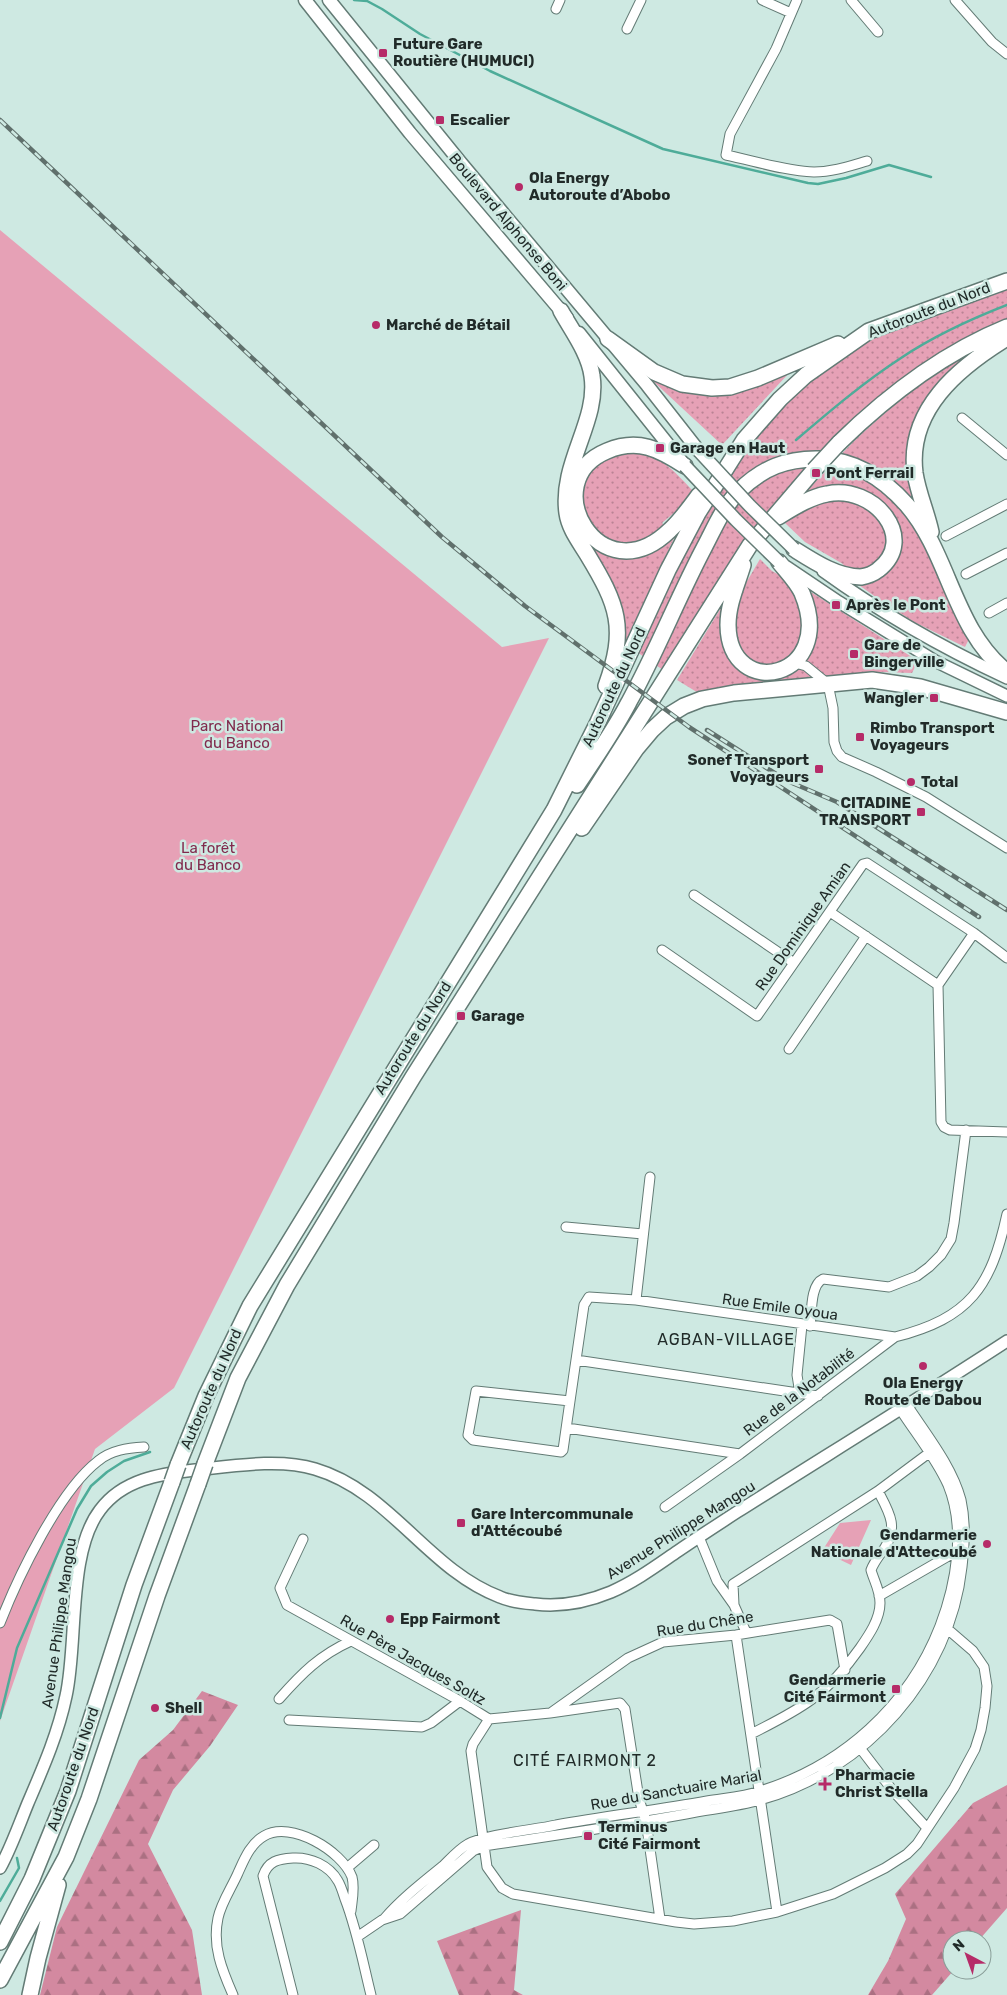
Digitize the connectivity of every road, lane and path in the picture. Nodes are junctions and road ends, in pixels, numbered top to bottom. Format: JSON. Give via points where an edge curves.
{"nodes":[{"id":1,"x":305,"y":0,"type":"edge"},
{"id":2,"x":329,"y":0,"type":"edge"},
{"id":3,"x":560,"y":0,"type":"edge"},
{"id":4,"x":641,"y":0,"type":"edge"},
{"id":5,"x":762,"y":0,"type":"edge"},
{"id":6,"x":797,"y":0,"type":"edge"},
{"id":7,"x":852,"y":0,"type":"edge"},
{"id":8,"x":955,"y":0,"type":"edge"},
{"id":9,"x":556,"y":9,"type":"dead end"},
{"id":10,"x":792,"y":13,"type":"junction"},
{"id":11,"x":627,"y":29,"type":"dead end"},
{"id":12,"x":878,"y":32,"type":"dead end"},
{"id":13,"x":1007,"y":54,"type":"edge"},
{"id":14,"x":867,"y":161,"type":"dead end"},
{"id":15,"x":1007,"y":281,"type":"edge"},
{"id":16,"x":561,"y":311,"type":"junction"},
{"id":17,"x":1007,"y":327,"type":"edge"},
{"id":18,"x":869,"y":331,"type":"junction"},
{"id":19,"x":1007,"y":338,"type":"edge"},
{"id":20,"x":608,"y":339,"type":"junction"},
{"id":21,"x":962,"y":418,"type":"dead end"},
{"id":22,"x":744,"y":440,"type":"junction"},
{"id":23,"x":1005,"y":449,"type":"edge"},
{"id":24,"x":685,"y":466,"type":"junction"},
{"id":25,"x":1007,"y":504,"type":"edge"},
{"id":26,"x":766,"y":524,"type":"junction"},
{"id":27,"x":946,"y":536,"type":"dead end"},
{"id":28,"x":750,"y":545,"type":"junction"},
{"id":29,"x":794,"y":549,"type":"junction"},
{"id":30,"x":935,"y":551,"type":"junction"},
{"id":31,"x":1007,"y":553,"type":"edge"},
{"id":32,"x":779,"y":562,"type":"junction"},
{"id":33,"x":966,"y":574,"type":"dead end"},
{"id":34,"x":1007,"y":603,"type":"edge"},
{"id":35,"x":989,"y":613,"type":"dead end"},
{"id":36,"x":794,"y":663,"type":"junction"},
{"id":37,"x":1007,"y":672,"type":"edge"},
{"id":38,"x":1007,"y":678,"type":"edge"},
{"id":39,"x":828,"y":684,"type":"junction"},
{"id":40,"x":1007,"y":696,"type":"edge"},
{"id":41,"x":1007,"y":712,"type":"edge"},
{"id":42,"x":598,"y":722,"type":"junction"},
{"id":43,"x":1007,"y":848,"type":"edge"},
{"id":44,"x":538,"y":881,"type":"junction"},
{"id":45,"x":694,"y":895,"type":"dead end"},
{"id":46,"x":494,"y":909,"type":"junction"},
{"id":47,"x":830,"y":912,"type":"junction"},
{"id":48,"x":974,"y":933,"type":"junction"},
{"id":49,"x":866,"y":936,"type":"junction"},
{"id":50,"x":662,"y":950,"type":"dead end"},
{"id":51,"x":1007,"y":958,"type":"edge"},
{"id":52,"x":794,"y":963,"type":"junction"},
{"id":53,"x":938,"y":985,"type":"junction"},
{"id":54,"x":789,"y":1049,"type":"dead end"},
{"id":55,"x":966,"y":1130,"type":"junction"},
{"id":56,"x":1007,"y":1132,"type":"edge"},
{"id":57,"x":650,"y":1178,"type":"dead end"},
{"id":58,"x":1007,"y":1214,"type":"edge"},
{"id":59,"x":566,"y":1227,"type":"dead end"},
{"id":60,"x":643,"y":1234,"type":"junction"},
{"id":61,"x":636,"y":1300,"type":"junction"},
{"id":62,"x":806,"y":1325,"type":"junction"},
{"id":63,"x":895,"y":1337,"type":"junction"},
{"id":64,"x":1007,"y":1341,"type":"edge"},
{"id":65,"x":576,"y":1360,"type":"junction"},
{"id":66,"x":800,"y":1394,"type":"junction"},
{"id":67,"x":818,"y":1396,"type":"junction"},
{"id":68,"x":570,"y":1401,"type":"junction"},
{"id":69,"x":903,"y":1407,"type":"junction"},
{"id":70,"x":567,"y":1428,"type":"junction"},
{"id":71,"x":144,"y":1447,"type":"dead end"},
{"id":72,"x":929,"y":1453,"type":"junction"},
{"id":73,"x":740,"y":1454,"type":"junction"},
{"id":74,"x":878,"y":1491,"type":"junction"},
{"id":75,"x":665,"y":1508,"type":"dead end"},
{"id":76,"x":700,"y":1537,"type":"junction"},
{"id":77,"x":303,"y":1539,"type":"dead end"},
{"id":78,"x":958,"y":1551,"type":"junction"},
{"id":79,"x":879,"y":1596,"type":"junction"},
{"id":80,"x":734,"y":1605,"type":"junction"},
{"id":81,"x":0,"y":1623,"type":"edge"},
{"id":82,"x":944,"y":1626,"type":"junction"},
{"id":83,"x":746,"y":1632,"type":"junction"},
{"id":84,"x":736,"y":1634,"type":"junction"},
{"id":85,"x":351,"y":1641,"type":"junction"},
{"id":86,"x":845,"y":1670,"type":"junction"},
{"id":87,"x":279,"y":1699,"type":"dead end"},
{"id":88,"x":460,"y":1701,"type":"junction"},
{"id":89,"x":550,"y":1714,"type":"junction"},
{"id":90,"x":489,"y":1719,"type":"junction"},
{"id":91,"x":288,"y":1720,"type":"dead end"},
{"id":92,"x":751,"y":1734,"type":"junction"},
{"id":93,"x":860,"y":1748,"type":"junction"},
{"id":94,"x":759,"y":1796,"type":"junction"},
{"id":95,"x":643,"y":1811,"type":"junction"},
{"id":96,"x":575,"y":1822,"type":"junction"},
{"id":97,"x":646,"y":1822,"type":"junction"},
{"id":98,"x":927,"y":1828,"type":"junction"},
{"id":99,"x":576,"y":1832,"type":"junction"},
{"id":100,"x":484,"y":1843,"type":"junction"},
{"id":101,"x":374,"y":1844,"type":"dead end"},
{"id":102,"x":4,"y":1851,"type":"edge"},
{"id":103,"x":66,"y":1857,"type":"junction"},
{"id":104,"x":0,"y":1868,"type":"edge"},
{"id":105,"x":347,"y":1868,"type":"junction"},
{"id":106,"x":777,"y":1912,"type":"junction"},
{"id":107,"x":351,"y":1914,"type":"junction"},
{"id":108,"x":660,"y":1919,"type":"junction"},
{"id":109,"x":357,"y":1937,"type":"junction"},
{"id":110,"x":0,"y":1942,"type":"edge"},
{"id":111,"x":0,"y":1980,"type":"edge"},
{"id":112,"x":30,"y":1995,"type":"edge"},
{"id":113,"x":233,"y":1995,"type":"edge"},
{"id":114,"x":293,"y":1995,"type":"edge"},
{"id":115,"x":371,"y":1995,"type":"edge"}],
"edges":[{"from":1,"to":16,"type":"main road","name":"Boulevard Alphonse Boni","via":[[410,133]]},
{"from":2,"to":20,"type":"main road","name":"Boulevard Alphonse Boni"},
{"from":3,"to":9,"type":"street"},
{"from":4,"to":11,"type":"street"},
{"from":5,"to":10,"type":"street"},
{"from":6,"to":10,"type":"street"},
{"from":7,"to":12,"type":"street"},
{"from":8,"to":13,"type":"street"},
{"from":10,"to":14,"type":"street","via":[[730,134],[726,154],[798,171],[816,172]]},
{"from":15,"to":18,"type":"highway","name":"Autoroute du Nord"},
{"from":16,"to":24,"type":"main road","name":"Boulevard Alphonse Boni"},
{"from":16,"to":42,"type":"highway","via":[[589,364],[594,388],[567,480],[567,516],[610,594],[618,626],[616,654],[599,704]]},
{"from":17,"to":26,"type":"highway","name":"Autoroute du Nord","bridge":true,"via":[[935,365],[867,415]]},
{"from":18,"to":20,"type":"highway","via":[[758,378],[730,387],[712,388],[682,384],[667,378]]},
{"from":18,"to":22,"type":"highway","name":"Autoroute du Nord","via":[[806,375]]},
{"from":19,"to":30,"type":"highway","via":[[975,360],[942,390],[920,422],[914,456],[916,474]]},
{"from":20,"to":29,"type":"main road","name":"Boulevard Alphonse Boni","bridge":true,"via":[[698,450]]},
{"from":21,"to":23,"type":"street"},
{"from":22,"to":24,"type":"highway","via":[[725,457],[681,519],[654,542],[627,550],[612,549],[599,543],[580,522],[576,505],[579,479],[586,466],[604,452],[628,445],[653,448]]},
{"from":22,"to":42,"type":"highway","name":"Autoroute du Nord","via":[[698,513],[668,570]]},
{"from":24,"to":32,"type":"main road","name":"Boulevard Alphonse Boni","bridge":true},
{"from":25,"to":27,"type":"street"},
{"from":26,"to":28,"type":"highway","name":"Autoroute du Nord"},
{"from":26,"to":29,"type":"highway","via":[[813,499],[847,492],[877,506],[888,520],[893,535],[890,556],[883,566],[862,577],[838,572]]},
{"from":28,"to":36,"type":"highway","via":[[729,611],[729,637],[733,649],[746,666],[762,672],[782,671]]},
{"from":28,"to":44,"type":"highway","name":"Autoroute du Nord"},
{"from":29,"to":38,"type":"street","via":[[851,591],[948,650]]},
{"from":30,"to":37,"type":"highway","via":[[966,622]]},
{"from":30,"to":46,"type":"highway","via":[[907,505],[880,480],[851,464],[826,459],[790,460],[754,478],[722,512],[629,702],[560,813]]},
{"from":31,"to":33,"type":"street"},
{"from":32,"to":36,"type":"highway","via":[[802,593],[809,622],[805,649]]},
{"from":32,"to":40,"type":"street","via":[[898,640]]},
{"from":34,"to":35,"type":"street"},
{"from":36,"to":39,"type":"street","via":[[806,666]]},
{"from":39,"to":41,"type":"highway","via":[[858,680],[891,682]]},
{"from":39,"to":43,"type":"street","via":[[833,708],[834,742],[842,758],[926,798]]},
{"from":39,"to":44,"type":"highway","via":[[702,699],[666,717],[636,749],[571,846]]},
{"from":42,"to":46,"type":"highway","name":"Autoroute du Nord","via":[[554,810]]},
{"from":44,"to":103,"type":"highway","name":"Autoroute du Nord","bridge":true,"via":[[413,1077],[287,1285],[238,1378],[157,1596]]},
{"from":45,"to":52,"type":"street"},
{"from":46,"to":110,"type":"highway","name":"Autoroute du Nord","bridge":true,"via":[[250,1306],[210,1388],[134,1585],[68,1791],[32,1879]]},
{"from":47,"to":48,"type":"street","name":"Rue Dominique Amian","via":[[863,864],[867,863]]},
{"from":47,"to":49,"type":"street"},
{"from":47,"to":52,"type":"street","name":"Rue Dominique Amian"},
{"from":48,"to":51,"type":"street"},
{"from":48,"to":53,"type":"street"},
{"from":49,"to":53,"type":"street"},
{"from":49,"to":54,"type":"street"},
{"from":50,"to":52,"type":"street","name":"Rue Dominique Amian","via":[[758,1016]]},
{"from":53,"to":55,"type":"street","via":[[941,1122],[950,1130]]},
{"from":55,"to":56,"type":"street"},
{"from":55,"to":62,"type":"street","via":[[954,1223],[941,1255],[917,1276],[889,1287],[823,1279],[815,1287]]},
{"from":57,"to":60,"type":"street"},
{"from":58,"to":63,"type":"street","name":"Rue Emile Oyoua","via":[[991,1270],[977,1292],[946,1319]]},
{"from":59,"to":60,"type":"street"},
{"from":60,"to":61,"type":"street"},
{"from":61,"to":62,"type":"street","name":"Rue Emile Oyoua"},
{"from":61,"to":65,"type":"street","name":"Rue Emile Oyoua","via":[[593,1296],[586,1300]]},
{"from":62,"to":63,"type":"street","name":"Rue Emile Oyoua"},
{"from":62,"to":66,"type":"street","via":[[796,1375]]},
{"from":63,"to":67,"type":"street","name":"Rue de la Notabilité"},
{"from":64,"to":69,"type":"street","name":"Avenue Philippe Mangou"},
{"from":65,"to":66,"type":"street"},
{"from":65,"to":68,"type":"street","name":"Rue Emile Oyoua"},
{"from":66,"to":67,"type":"street"},
{"from":67,"to":73,"type":"street","name":"Rue de la Notabilité"},
{"from":68,"to":70,"type":"street","name":"Rue Emile Oyoua"},
{"from":68,"to":70,"type":"street","name":"Rue Emile Oyoua","via":[[476,1391],[468,1435],[473,1440],[560,1452],[565,1446]]},
{"from":69,"to":72,"type":"street","name":"Rue du Sanctuaire Marial"},
{"from":69,"to":76,"type":"street","name":"Avenue Philippe Mangou"},
{"from":69,"to":82,"type":"street","name":"Rue du Sanctuaire Marial","via":[[956,1482],[965,1520],[960,1580]]},
{"from":70,"to":73,"type":"street","name":"Rue de la Notabilité"},
{"from":71,"to":81,"type":"street","via":[[123,1448],[98,1460],[79,1479],[44,1532]]},
{"from":72,"to":74,"type":"street"},
{"from":72,"to":78,"type":"street","name":"Rue du Sanctuaire Marial","via":[[948,1486],[953,1502]]},
{"from":73,"to":75,"type":"street"},
{"from":74,"to":79,"type":"street","via":[[892,1519],[891,1538],[871,1570]]},
{"from":74,"to":80,"type":"street","via":[[733,1584]]},
{"from":76,"to":80,"type":"street","via":[[717,1581]]},
{"from":76,"to":102,"type":"street","name":"Avenue Philippe Mangou","via":[[634,1581],[608,1593],[571,1604],[538,1605],[500,1598],[481,1588],[447,1566],[365,1493],[338,1477],[313,1468],[289,1464],[221,1467],[160,1474],[141,1480],[108,1500],[88,1530],[78,1583],[67,1696],[48,1755]]},
{"from":77,"to":85,"type":"street","name":"Rue Père Jacques Soltz","via":[[280,1588],[285,1603]]},
{"from":78,"to":79,"type":"street"},
{"from":78,"to":82,"type":"street","name":"Rue du Sanctuaire Marial"},
{"from":79,"to":86,"type":"street","via":[[873,1627]]},
{"from":80,"to":83,"type":"street"},
{"from":82,"to":93,"type":"street","name":"Rue du Sanctuaire Marial","via":[[924,1676],[897,1714]]},
{"from":82,"to":94,"type":"street","name":"Rue du Sanctuaire Marial","via":[[912,1681],[876,1724],[856,1742],[822,1764]]},
{"from":82,"to":98,"type":"street","via":[[972,1650],[984,1667],[987,1686],[975,1749]]},
{"from":83,"to":84,"type":"street","name":"Rue du Chêne"},
{"from":83,"to":86,"type":"street","name":"Rue du Chêne","via":[[830,1620],[837,1624]]},
{"from":84,"to":89,"type":"street","name":"Rue du Chêne","via":[[663,1642],[647,1648]]},
{"from":84,"to":92,"type":"street"},
{"from":85,"to":87,"type":"street","via":[[316,1660]]},
{"from":85,"to":88,"type":"street","name":"Rue Père Jacques Soltz"},
{"from":86,"to":92,"type":"street","via":[[820,1695]]},
{"from":88,"to":90,"type":"street","name":"Rue Père Jacques Soltz"},
{"from":88,"to":91,"type":"street","via":[[422,1727]]},
{"from":89,"to":90,"type":"street","name":"Rue Père Jacques Soltz"},
{"from":89,"to":95,"type":"street","name":"Rue Père Jacques Soltz","via":[[620,1703],[625,1709],[638,1799]]},
{"from":90,"to":100,"type":"street","via":[[471,1751]]},
{"from":92,"to":94,"type":"street"},
{"from":93,"to":94,"type":"street","name":"Rue du Sanctuaire Marial","via":[[815,1778]]},
{"from":93,"to":98,"type":"street","via":[[893,1792]]},
{"from":94,"to":95,"type":"street","name":"Rue du Sanctuaire Marial"},
{"from":94,"to":97,"type":"street","name":"Rue du Sanctuaire Marial"},
{"from":94,"to":106,"type":"street"},
{"from":95,"to":96,"type":"street","name":"Rue du Sanctuaire Marial"},
{"from":95,"to":97,"type":"street","name":"Rue Père Jacques Soltz"},
{"from":96,"to":99,"type":"street"},
{"from":96,"to":100,"type":"street","name":"Rue du Sanctuaire Marial"},
{"from":97,"to":99,"type":"street","name":"Rue du Sanctuaire Marial"},
{"from":97,"to":108,"type":"street","name":"Rue Père Jacques Soltz"},
{"from":98,"to":106,"type":"street","via":[[907,1854],[885,1868],[833,1894]]},
{"from":99,"to":100,"type":"street","name":"Rue du Sanctuaire Marial"},
{"from":100,"to":108,"type":"street","via":[[487,1867],[502,1888],[513,1894]]},
{"from":100,"to":109,"type":"street","name":"Rue du Sanctuaire Marial","via":[[467,1845],[382,1920]]},
{"from":101,"to":105,"type":"street"},
{"from":102,"to":104,"type":"street","name":"Avenue Philippe Mangou"},
{"from":103,"to":111,"type":"highway","name":"Autoroute du Nord"},
{"from":103,"to":112,"type":"highway"},
{"from":105,"to":107,"type":"street","via":[[353,1884]]},
{"from":105,"to":113,"type":"street","via":[[330,1849],[300,1835],[279,1832],[264,1836],[254,1844],[218,1917],[218,1954]]},
{"from":106,"to":108,"type":"street","via":[[733,1921],[694,1924]]},
{"from":107,"to":109,"type":"street"},
{"from":107,"to":114,"type":"street","via":[[338,1880],[327,1867],[300,1858],[272,1862],[266,1868],[263,1876]]},
{"from":109,"to":115,"type":"street"}]}
